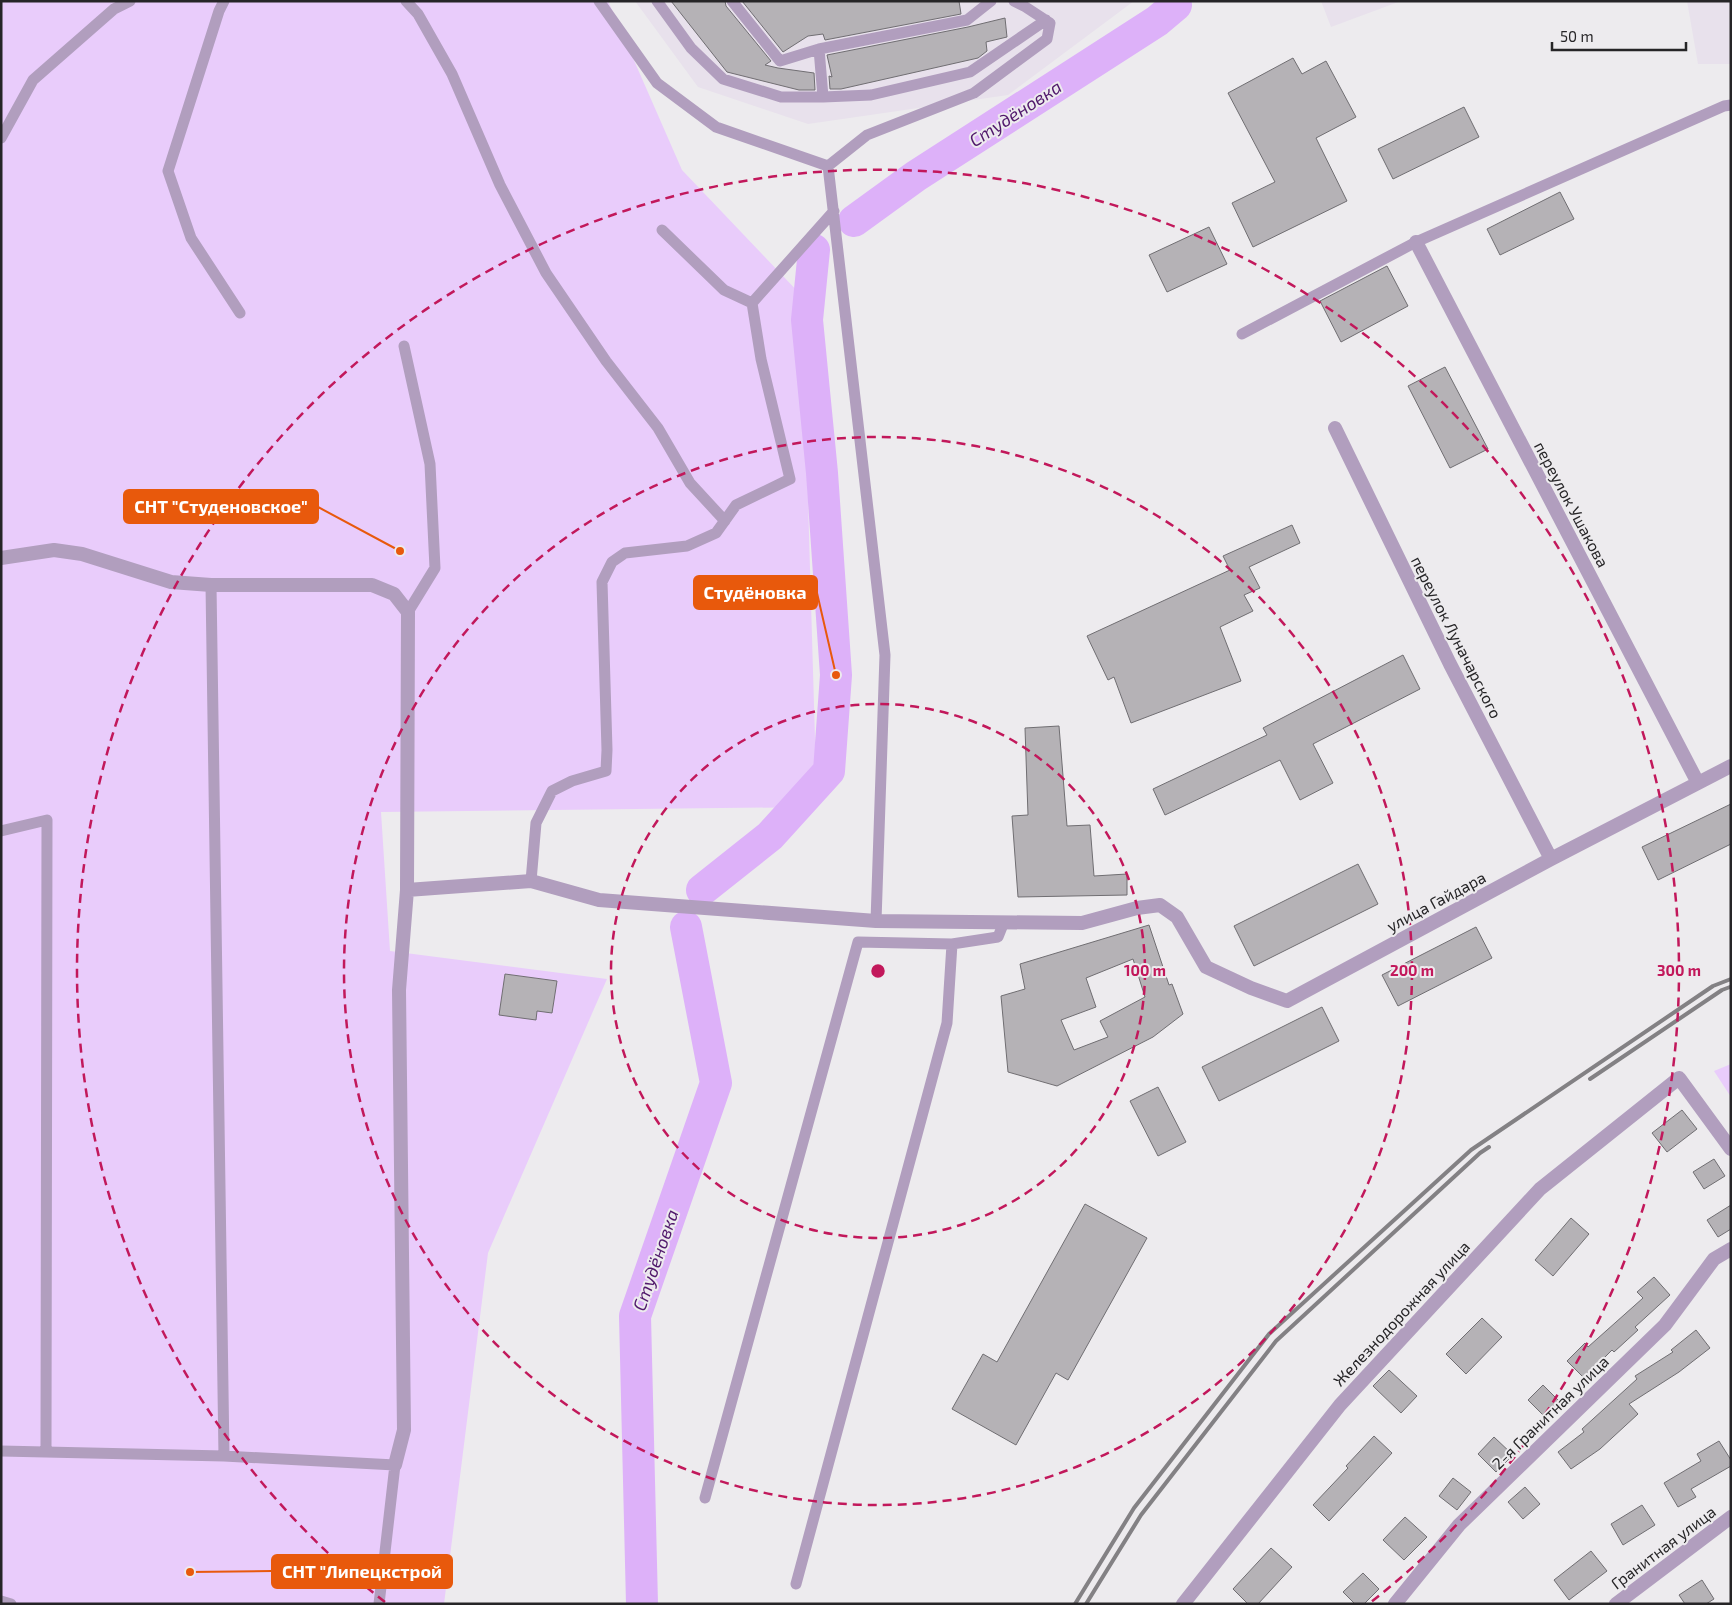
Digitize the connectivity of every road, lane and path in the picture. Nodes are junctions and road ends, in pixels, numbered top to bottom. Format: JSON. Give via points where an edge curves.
{"nodes":[{"id":1,"x":130,"y":1,"type":"edge"},
{"id":2,"x":224,"y":1,"type":"edge"},
{"id":3,"x":406,"y":1,"type":"edge"},
{"id":4,"x":599,"y":1,"type":"edge"},
{"id":5,"x":656,"y":1,"type":"edge"},
{"id":6,"x":732,"y":1,"type":"edge"},
{"id":7,"x":991,"y":1,"type":"edge"},
{"id":8,"x":1014,"y":1,"type":"edge"},
{"id":9,"x":1030,"y":5,"type":"edge"},
{"id":10,"x":1046,"y":20,"type":"junction"},
{"id":11,"x":819,"y":49,"type":"junction"},
{"id":12,"x":823,"y":98,"type":"junction"},
{"id":13,"x":1731,"y":105,"type":"edge"},
{"id":14,"x":1,"y":138,"type":"edge"},
{"id":15,"x":828,"y":166,"type":"junction"},
{"id":16,"x":834,"y":211,"type":"junction"},
{"id":17,"x":662,"y":230,"type":"dead end"},
{"id":18,"x":1416,"y":242,"type":"junction"},
{"id":19,"x":752,"y":303,"type":"junction"},
{"id":20,"x":240,"y":312,"type":"dead end"},
{"id":21,"x":1242,"y":334,"type":"dead end"},
{"id":22,"x":404,"y":346,"type":"dead end"},
{"id":23,"x":1335,"y":428,"type":"dead end"},
{"id":24,"x":725,"y":520,"type":"junction"},
{"id":25,"x":1,"y":558,"type":"edge"},
{"id":26,"x":211,"y":584,"type":"junction"},
{"id":27,"x":408,"y":612,"type":"junction"},
{"id":28,"x":1731,"y":766,"type":"edge"},
{"id":29,"x":1698,"y":783,"type":"junction"},
{"id":30,"x":1,"y":831,"type":"edge"},
{"id":31,"x":1551,"y":859,"type":"junction"},
{"id":32,"x":531,"y":881,"type":"junction"},
{"id":33,"x":407,"y":890,"type":"junction"},
{"id":34,"x":876,"y":921,"type":"junction"},
{"id":35,"x":1004,"y":922,"type":"junction"},
{"id":36,"x":952,"y":944,"type":"junction"},
{"id":37,"x":1731,"y":1149,"type":"edge"},
{"id":38,"x":1731,"y":1249,"type":"edge"},
{"id":39,"x":1,"y":1450,"type":"edge"},
{"id":40,"x":46,"y":1452,"type":"junction"},
{"id":41,"x":224,"y":1456,"type":"junction"},
{"id":42,"x":395,"y":1465,"type":"junction"},
{"id":43,"x":705,"y":1498,"type":"dead end"},
{"id":44,"x":1731,"y":1518,"type":"edge"},
{"id":45,"x":796,"y":1584,"type":"dead end"},
{"id":46,"x":1,"y":1601,"type":"edge"},
{"id":47,"x":11,"y":1604,"type":"edge"},
{"id":48,"x":379,"y":1604,"type":"edge"},
{"id":49,"x":1183,"y":1604,"type":"edge"},
{"id":50,"x":1394,"y":1604,"type":"edge"},
{"id":51,"x":1616,"y":1604,"type":"edge"}],
"edges":[{"from":1,"to":14,"type":"lane","via":[[114,9],[33,80]]},
{"from":2,"to":20,"type":"lane","via":[[218,11],[168,171],[191,238]]},
{"from":3,"to":24,"type":"lane","via":[[418,14],[452,74],[500,185],[546,273],[606,361],[658,428],[690,483]]},
{"from":4,"to":15,"type":"lane","via":[[657,83],[716,127]]},
{"from":5,"to":12,"type":"lane","via":[[691,48],[723,79],[781,97]]},
{"from":6,"to":11,"type":"lane","via":[[780,61]]},
{"from":7,"to":11,"type":"lane","via":[[967,20]]},
{"from":8,"to":9,"type":"lane"},
{"from":9,"to":10,"type":"lane"},
{"from":10,"to":12,"type":"lane","via":[[970,72],[871,95]]},
{"from":10,"to":15,"type":"lane","via":[[1050,23],[1047,39],[974,93],[867,135]]},
{"from":11,"to":12,"type":"lane"},
{"from":13,"to":18,"type":"lane"},
{"from":15,"to":16,"type":"lane"},
{"from":16,"to":19,"type":"lane"},
{"from":16,"to":34,"type":"lane","via":[[886,655]]},
{"from":17,"to":19,"type":"lane","via":[[724,290]]},
{"from":18,"to":21,"type":"lane"},
{"from":18,"to":29,"type":"street","name":"переулок Ушакова"},
{"from":19,"to":24,"type":"lane","via":[[761,358],[790,479],[736,505]]},
{"from":22,"to":27,"type":"lane","via":[[430,464],[435,568]]},
{"from":23,"to":31,"type":"street","name":"переулок Луначарского","via":[[1450,664]]},
{"from":24,"to":32,"type":"lane","via":[[716,533],[687,546],[624,553],[612,562],[602,582],[606,771],[552,790],[536,823]]},
{"from":25,"to":26,"type":"street","via":[[54,550],[82,554],[171,582]]},
{"from":26,"to":27,"type":"street","via":[[372,585],[394,594]]},
{"from":26,"to":41,"type":"lane"},
{"from":27,"to":33,"type":"street"},
{"from":28,"to":29,"type":"street","name":"улица Гайдара"},
{"from":29,"to":31,"type":"street","name":"улица Гайдара"},
{"from":30,"to":40,"type":"lane","via":[[47,820]]},
{"from":31,"to":35,"type":"street","name":"улица Гайдара","via":[[1287,1001],[1206,967],[1177,917],[1160,905],[1082,922]]},
{"from":32,"to":33,"type":"street"},
{"from":32,"to":34,"type":"street","via":[[599,900]]},
{"from":33,"to":42,"type":"street","via":[[399,990],[404,1430]]},
{"from":34,"to":35,"type":"street"},
{"from":35,"to":36,"type":"lane","via":[[998,937]]},
{"from":36,"to":43,"type":"lane","via":[[858,942]]},
{"from":36,"to":45,"type":"lane","via":[[947,1023]]},
{"from":37,"to":49,"type":"street","name":"Железнодорожная улица","via":[[1679,1078],[1540,1189],[1340,1405]]},
{"from":38,"to":50,"type":"street","name":"2-я Гранитная улица","via":[[1714,1259],[1665,1324],[1459,1525]]},
{"from":39,"to":40,"type":"lane"},
{"from":40,"to":41,"type":"lane"},
{"from":41,"to":42,"type":"lane"},
{"from":42,"to":48,"type":"lane"},
{"from":44,"to":51,"type":"street","name":"Гранитная улица"},
{"from":46,"to":47,"type":"lane"}]}
